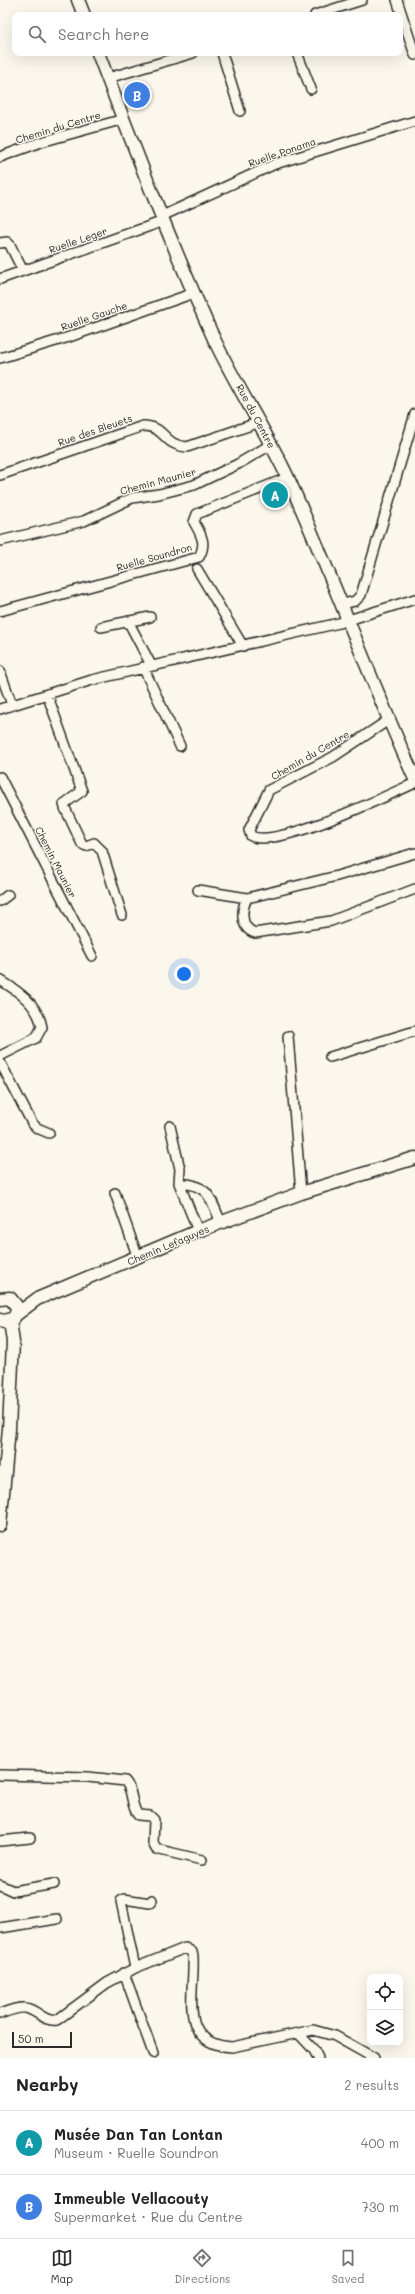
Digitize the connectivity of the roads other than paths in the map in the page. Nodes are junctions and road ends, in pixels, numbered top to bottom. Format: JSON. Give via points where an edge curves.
{"nodes":[{"id":1,"x":78,"y":0,"type":"edge"},
{"id":2,"x":362,"y":0,"type":"edge"},
{"id":3,"x":397,"y":0,"type":"edge"},
{"id":4,"x":83,"y":12,"type":"edge"},
{"id":5,"x":324,"y":12,"type":"edge"},
{"id":6,"x":401,"y":12,"type":"edge"},
{"id":7,"x":403,"y":18,"type":"edge"},
{"id":8,"x":415,"y":55,"type":"edge"},
{"id":9,"x":99,"y":56,"type":"edge"},
{"id":10,"x":183,"y":56,"type":"edge"},
{"id":11,"x":223,"y":56,"type":"edge"},
{"id":12,"x":298,"y":56,"type":"edge"},
{"id":13,"x":108,"y":78,"type":"junction"},
{"id":14,"x":311,"y":89,"type":"dead end"},
{"id":15,"x":240,"y":111,"type":"dead end"},
{"id":16,"x":124,"y":119,"type":"junction"},
{"id":17,"x":415,"y":121,"type":"edge"},
{"id":18,"x":0,"y":157,"type":"edge"},
{"id":19,"x":163,"y":218,"type":"junction"},
{"id":20,"x":0,"y":243,"type":"edge"},
{"id":21,"x":23,"y":271,"type":"junction"},
{"id":22,"x":0,"y":279,"type":"edge"},
{"id":23,"x":194,"y":292,"type":"junction"},
{"id":24,"x":0,"y":358,"type":"edge"},
{"id":25,"x":415,"y":414,"type":"edge"},
{"id":26,"x":260,"y":422,"type":"junction"},
{"id":27,"x":272,"y":444,"type":"junction"},
{"id":28,"x":0,"y":475,"type":"edge"},
{"id":29,"x":287,"y":478,"type":"junction"},
{"id":30,"x":0,"y":541,"type":"edge"},
{"id":31,"x":197,"y":569,"type":"dead end"},
{"id":32,"x":415,"y":599,"type":"edge"},
{"id":33,"x":343,"y":604,"type":"junction"},
{"id":34,"x":0,"y":611,"type":"edge"},
{"id":35,"x":150,"y":617,"type":"dead end"},
{"id":36,"x":349,"y":620,"type":"junction"},
{"id":37,"x":128,"y":621,"type":"junction"},
{"id":38,"x":101,"y":627,"type":"dead end"},
{"id":39,"x":242,"y":646,"type":"junction"},
{"id":40,"x":147,"y":666,"type":"junction"},
{"id":41,"x":0,"y":671,"type":"edge"},
{"id":42,"x":47,"y":694,"type":"junction"},
{"id":43,"x":12,"y":705,"type":"junction"},
{"id":44,"x":0,"y":709,"type":"edge"},
{"id":45,"x":390,"y":719,"type":"junction"},
{"id":46,"x":180,"y":746,"type":"dead end"},
{"id":47,"x":414,"y":772,"type":"edge"},
{"id":48,"x":0,"y":777,"type":"edge"},
{"id":49,"x":415,"y":783,"type":"edge"},
{"id":50,"x":415,"y":853,"type":"edge"},
{"id":51,"x":415,"y":889,"type":"edge"},
{"id":52,"x":198,"y":890,"type":"dead end"},
{"id":53,"x":8,"y":895,"type":"dead end"},
{"id":54,"x":247,"y":898,"type":"junction"},
{"id":55,"x":0,"y":901,"type":"edge"},
{"id":56,"x":122,"y":915,"type":"dead end"},
{"id":57,"x":92,"y":956,"type":"dead end"},
{"id":58,"x":0,"y":980,"type":"edge"},
{"id":59,"x":415,"y":1031,"type":"edge"},
{"id":60,"x":288,"y":1036,"type":"dead end"},
{"id":61,"x":0,"y":1056,"type":"edge"},
{"id":62,"x":330,"y":1057,"type":"dead end"},
{"id":63,"x":0,"y":1062,"type":"edge"},
{"id":64,"x":170,"y":1126,"type":"dead end"},
{"id":65,"x":49,"y":1133,"type":"dead end"},
{"id":66,"x":415,"y":1158,"type":"edge"},
{"id":67,"x":179,"y":1183,"type":"junction"},
{"id":68,"x":115,"y":1193,"type":"dead end"},
{"id":69,"x":301,"y":1193,"type":"junction"},
{"id":70,"x":221,"y":1223,"type":"junction"},
{"id":71,"x":198,"y":1231,"type":"junction"},
{"id":72,"x":138,"y":1258,"type":"junction"},
{"id":73,"x":5,"y":1298,"type":"edge"},
{"id":74,"x":37,"y":1299,"type":"junction"},
{"id":75,"x":6,"y":1319,"type":"edge"},
{"id":76,"x":0,"y":1524,"type":"edge"},
{"id":77,"x":0,"y":1775,"type":"edge"},
{"id":78,"x":30,"y":1838,"type":"dead end"},
{"id":79,"x":0,"y":1841,"type":"edge"},
{"id":80,"x":202,"y":1860,"type":"dead end"},
{"id":81,"x":54,"y":1884,"type":"dead end"},
{"id":82,"x":0,"y":1885,"type":"edge"},
{"id":83,"x":152,"y":1900,"type":"dead end"},
{"id":84,"x":57,"y":1918,"type":"dead end"},
{"id":85,"x":0,"y":1928,"type":"edge"},
{"id":86,"x":134,"y":1968,"type":"junction"},
{"id":87,"x":124,"y":1973,"type":"junction"},
{"id":88,"x":0,"y":2014,"type":"edge"},
{"id":89,"x":298,"y":2033,"type":"junction"},
{"id":90,"x":153,"y":2053,"type":"dead end"},
{"id":91,"x":318,"y":2058,"type":"edge"},
{"id":92,"x":374,"y":2058,"type":"edge"}],
"edges":[{"from":1,"to":4,"type":"street"},
{"from":2,"to":5,"type":"street"},
{"from":3,"to":6,"type":"street"},
{"from":7,"to":8,"type":"street"},
{"from":9,"to":13,"type":"street","name":"Rue du Centre"},
{"from":10,"to":13,"type":"street"},
{"from":11,"to":15,"type":"street"},
{"from":12,"to":14,"type":"street"},
{"from":13,"to":16,"type":"street","name":"Rue du Centre"},
{"from":16,"to":18,"type":"street","name":"Chemin du Centre","via":[[42,142]]},
{"from":16,"to":19,"type":"street","name":"Rue du Centre"},
{"from":17,"to":19,"type":"street","name":"Ruelle Ponama","via":[[275,164]]},
{"from":19,"to":21,"type":"street","name":"Ruelle Leger"},
{"from":19,"to":23,"type":"street","name":"Rue du Centre"},
{"from":20,"to":21,"type":"street","via":[[10,244]]},
{"from":21,"to":22,"type":"street","name":"Ruelle Leger"},
{"from":23,"to":24,"type":"street","name":"Ruelle Gauche","via":[[69,337]]},
{"from":23,"to":26,"type":"street","name":"Rue du Centre","via":[[216,343]]},
{"from":25,"to":33,"type":"street","via":[[361,595],[355,601]]},
{"from":26,"to":27,"type":"street","name":"Rue du Centre"},
{"from":26,"to":28,"type":"street","name":"Rue des Bleuets","via":[[187,447],[174,446],[158,429],[143,426]]},
{"from":27,"to":29,"type":"street","name":"Rue du Centre"},
{"from":27,"to":30,"type":"street","name":"Chemin Maunier","via":[[194,485],[132,498],[84,521]]},
{"from":29,"to":33,"type":"street","name":"Rue du Centre"},
{"from":29,"to":34,"type":"street","name":"Ruelle Soundron","via":[[196,514],[194,522],[204,542],[199,557]]},
{"from":31,"to":39,"type":"street"},
{"from":32,"to":36,"type":"street"},
{"from":33,"to":36,"type":"street","name":"Rue du Centre"},
{"from":35,"to":37,"type":"street"},
{"from":36,"to":39,"type":"street"},
{"from":36,"to":45,"type":"street","name":"Rue du Centre"},
{"from":37,"to":38,"type":"street"},
{"from":37,"to":40,"type":"street"},
{"from":39,"to":40,"type":"street"},
{"from":40,"to":42,"type":"street"},
{"from":40,"to":46,"type":"street"},
{"from":41,"to":43,"type":"street"},
{"from":42,"to":43,"type":"street"},
{"from":42,"to":56,"type":"street","via":[[82,791],[64,804],[65,808],[82,844],[86,846],[94,843],[102,851]]},
{"from":43,"to":44,"type":"street"},
{"from":45,"to":47,"type":"street","name":"Rue du Centre"},
{"from":45,"to":49,"type":"street","name":"Chemin du Centre","via":[[333,757],[269,790],[249,830],[251,836],[263,839],[282,835],[338,817]]},
{"from":48,"to":57,"type":"street","name":"Chemin Maunier"},
{"from":50,"to":54,"type":"street","via":[[337,876]]},
{"from":51,"to":54,"type":"street","via":[[331,921],[255,934],[248,931],[244,925],[244,905]]},
{"from":52,"to":54,"type":"street"},
{"from":53,"to":55,"type":"street"},
{"from":58,"to":61,"type":"street","via":[[19,991],[31,1003],[42,1027],[36,1038]]},
{"from":59,"to":62,"type":"street"},
{"from":60,"to":69,"type":"street"},
{"from":63,"to":65,"type":"street","via":[[32,1123]]},
{"from":64,"to":67,"type":"street","via":[[180,1169]]},
{"from":66,"to":69,"type":"street","name":"Chemin Lefaguyes"},
{"from":67,"to":70,"type":"street","via":[[194,1185],[209,1194]]},
{"from":67,"to":71,"type":"street"},
{"from":68,"to":72,"type":"street"},
{"from":69,"to":70,"type":"street","name":"Chemin Lefaguyes"},
{"from":70,"to":71,"type":"street","name":"Chemin Lefaguyes"},
{"from":71,"to":72,"type":"street","name":"Chemin Lefaguyes"},
{"from":72,"to":74,"type":"street","name":"Chemin Lefaguyes"},
{"from":73,"to":74,"type":"street","name":"Chemin Lefaguyes"},
{"from":73,"to":75,"type":"street","via":[[18,1308]]},
{"from":74,"to":75,"type":"street","name":"Chemin Lefaguyes"},
{"from":75,"to":76,"type":"street","via":[[13,1342]]},
{"from":77,"to":80,"type":"street","via":[[88,1777],[125,1782],[131,1790],[135,1812],[138,1815],[150,1816],[154,1820],[153,1843],[156,1849]]},
{"from":78,"to":79,"type":"street"},
{"from":81,"to":82,"type":"street","via":[[13,1891]]},
{"from":83,"to":86,"type":"street","via":[[150,1903],[124,1898],[121,1901]]},
{"from":84,"to":85,"type":"street"},
{"from":86,"to":87,"type":"street"},
{"from":86,"to":89,"type":"street","via":[[180,1949],[189,1950],[193,1957],[191,2006],[194,2025],[198,2033],[214,2043],[232,2047]]},
{"from":87,"to":88,"type":"street","via":[[57,2020],[47,2020],[26,2008]]},
{"from":87,"to":90,"type":"street"},
{"from":89,"to":91,"type":"street"},
{"from":89,"to":92,"type":"street","via":[[313,2030],[324,2032]]}]}
